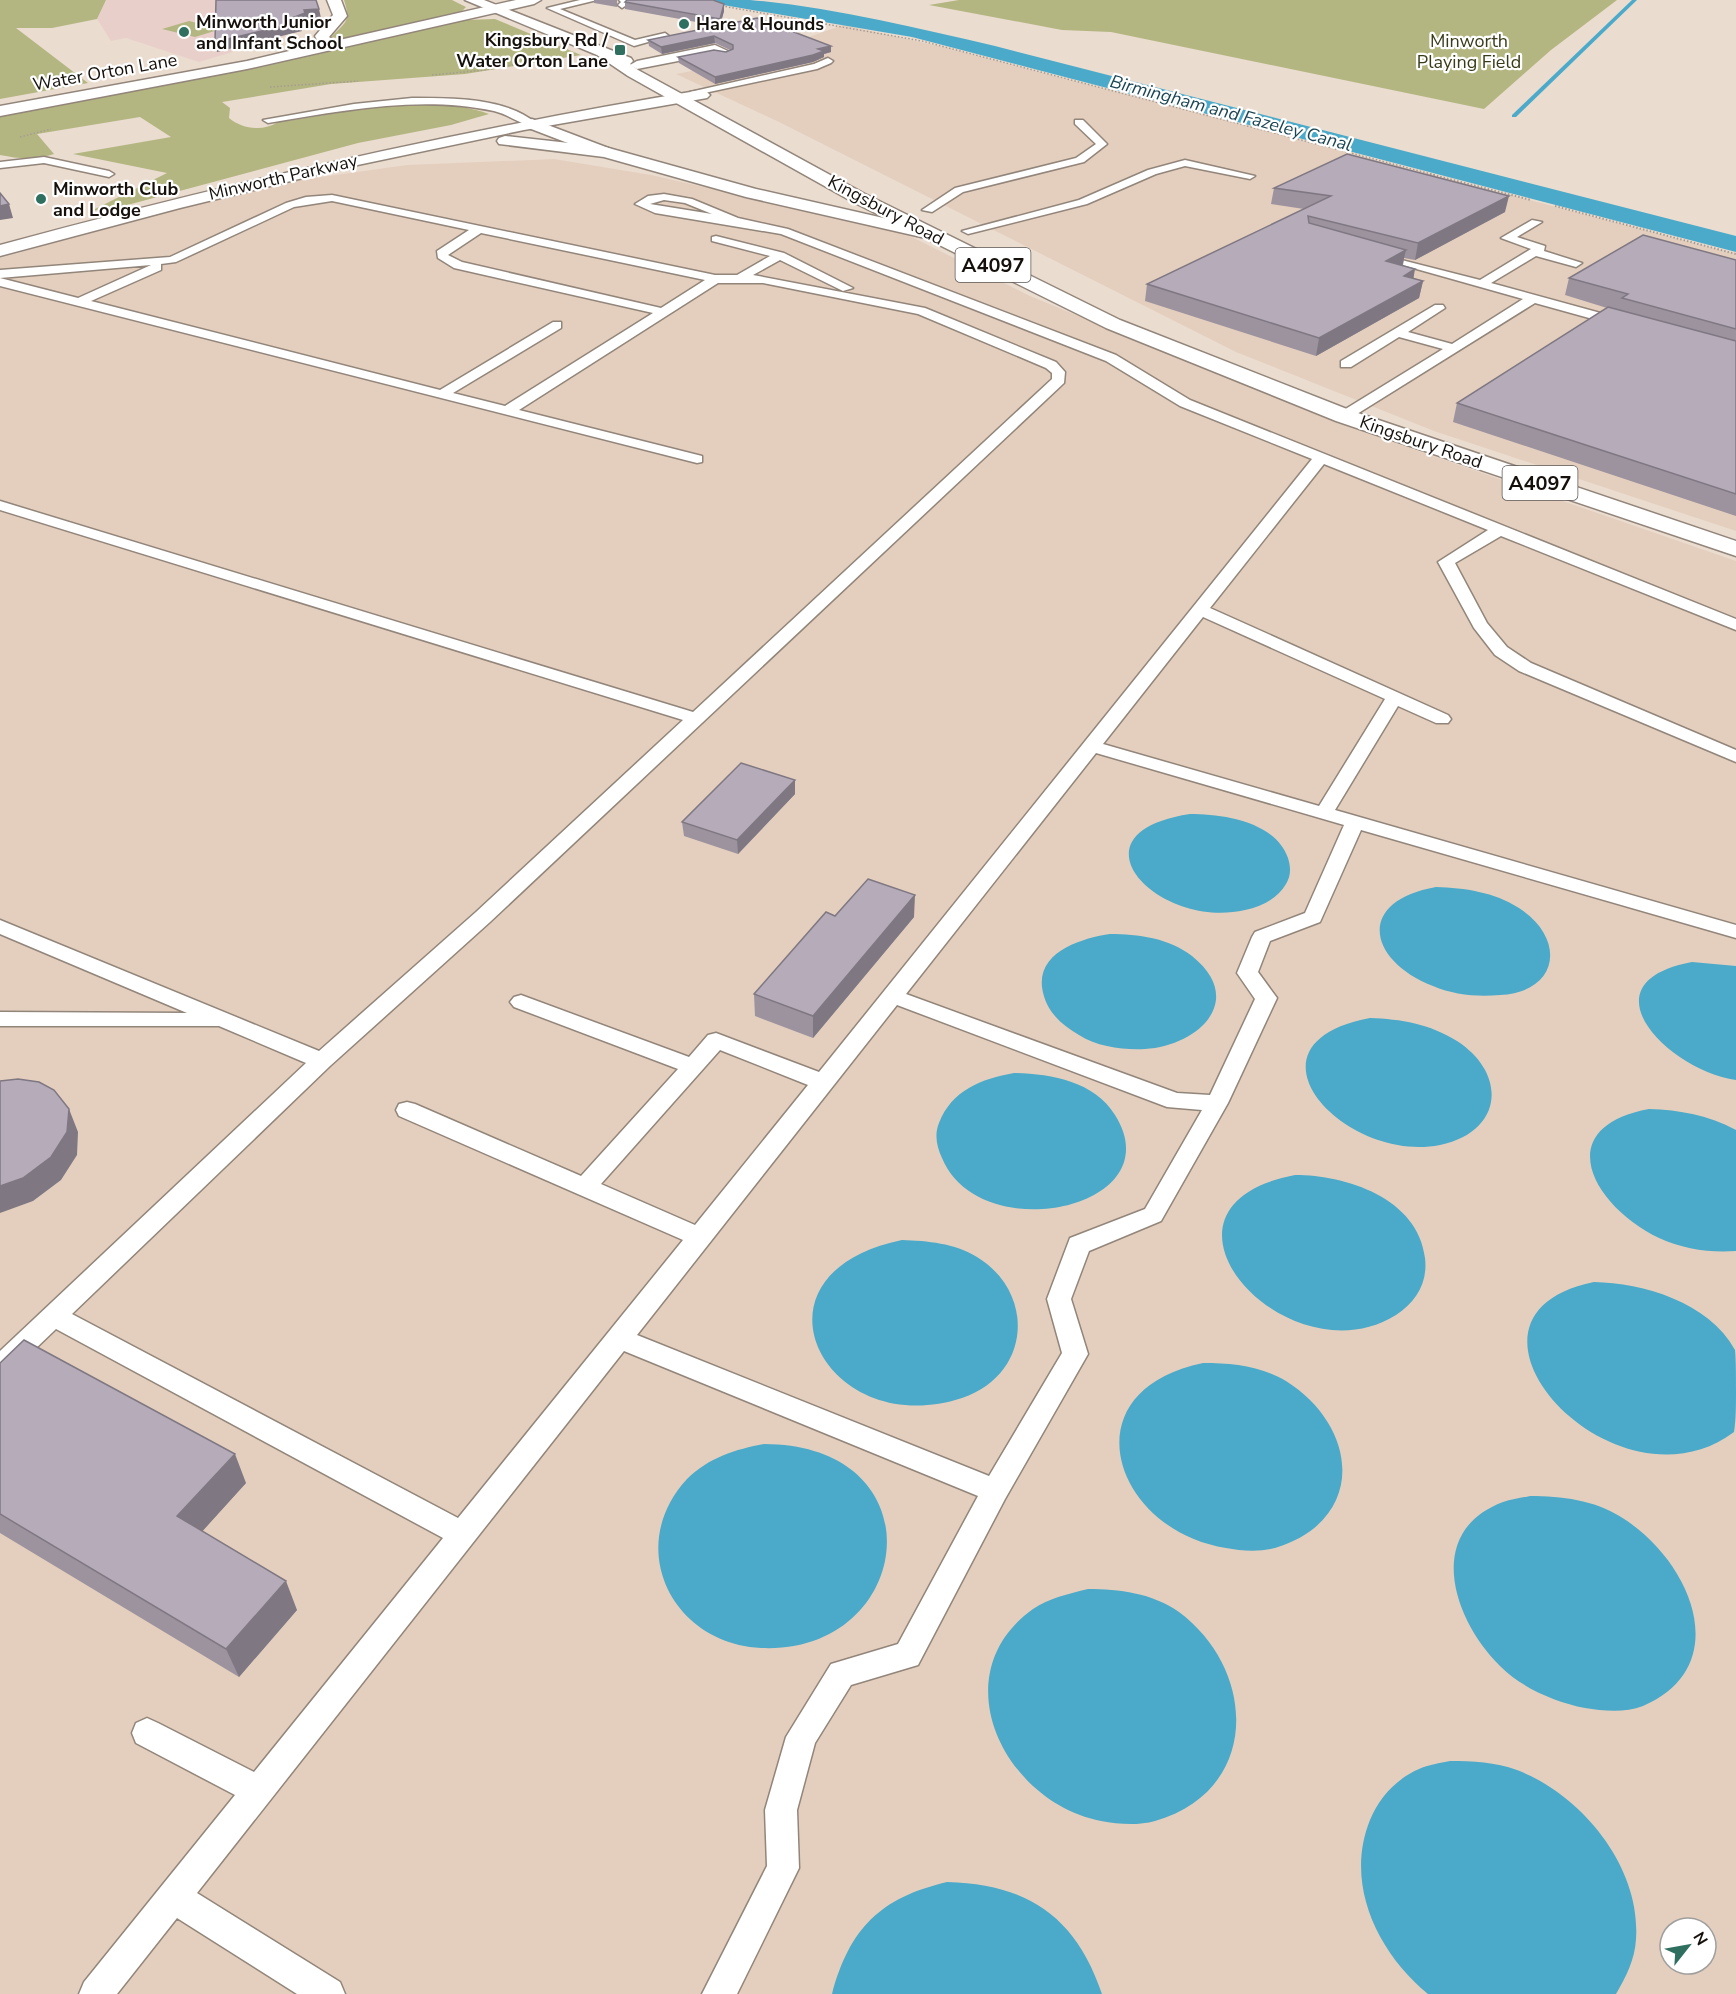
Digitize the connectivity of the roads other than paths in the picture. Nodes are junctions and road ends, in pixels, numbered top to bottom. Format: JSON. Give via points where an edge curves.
{"nodes":[{"id":1,"x":334,"y":0,"type":"edge"},
{"id":2,"x":472,"y":0,"type":"edge"},
{"id":3,"x":534,"y":0,"type":"edge"},
{"id":4,"x":593,"y":0,"type":"edge"},
{"id":5,"x":498,"y":9,"type":"junction"},
{"id":6,"x":601,"y":28,"type":"junction"},
{"id":7,"x":322,"y":36,"type":"junction"},
{"id":8,"x":562,"y":36,"type":"junction"},
{"id":9,"x":665,"y":36,"type":"edge"},
{"id":10,"x":292,"y":39,"type":"edge"},
{"id":11,"x":633,"y":42,"type":"junction"},
{"id":12,"x":273,"y":44,"type":"edge"},
{"id":13,"x":336,"y":46,"type":"junction"},
{"id":14,"x":600,"y":52,"type":"junction"},
{"id":15,"x":725,"y":53,"type":"edge"},
{"id":16,"x":217,"y":60,"type":"edge"},
{"id":17,"x":828,"y":61,"type":"edge"},
{"id":18,"x":635,"y":69,"type":"junction"},
{"id":19,"x":699,"y":93,"type":"junction"},
{"id":20,"x":679,"y":98,"type":"junction"},
{"id":21,"x":729,"y":108,"type":"dead end"},
{"id":22,"x":0,"y":111,"type":"edge"},
{"id":23,"x":568,"y":117,"type":"junction"},
{"id":24,"x":268,"y":120,"type":"dead end"},
{"id":25,"x":1079,"y":122,"type":"dead end"},
{"id":26,"x":758,"y":123,"type":"dead end"},
{"id":27,"x":532,"y":124,"type":"junction"},
{"id":28,"x":570,"y":138,"type":"junction"},
{"id":29,"x":393,"y":152,"type":"junction"},
{"id":30,"x":605,"y":152,"type":"junction"},
{"id":31,"x":0,"y":165,"type":"edge"},
{"id":32,"x":109,"y":174,"type":"dead end"},
{"id":33,"x":1250,"y":176,"type":"dead end"},
{"id":34,"x":848,"y":191,"type":"junction"},
{"id":35,"x":908,"y":199,"type":"dead end"},
{"id":36,"x":790,"y":201,"type":"junction"},
{"id":37,"x":874,"y":205,"type":"junction"},
{"id":38,"x":928,"y":210,"type":"junction"},
{"id":39,"x":735,"y":221,"type":"junction"},
{"id":40,"x":1536,"y":222,"type":"dead end"},
{"id":41,"x":479,"y":229,"type":"junction"},
{"id":42,"x":968,"y":231,"type":"junction"},
{"id":43,"x":930,"y":234,"type":"junction"},
{"id":44,"x":716,"y":239,"type":"dead end"},
{"id":45,"x":989,"y":242,"type":"dead end"},
{"id":46,"x":0,"y":251,"type":"edge"},
{"id":47,"x":1010,"y":252,"type":"dead end"},
{"id":48,"x":1368,"y":252,"type":"edge"},
{"id":49,"x":1535,"y":252,"type":"junction"},
{"id":50,"x":780,"y":255,"type":"junction"},
{"id":51,"x":172,"y":260,"type":"junction"},
{"id":52,"x":1576,"y":263,"type":"dead end"},
{"id":53,"x":0,"y":274,"type":"edge"},
{"id":54,"x":741,"y":278,"type":"junction"},
{"id":55,"x":715,"y":279,"type":"junction"},
{"id":56,"x":0,"y":282,"type":"edge"},
{"id":57,"x":1481,"y":284,"type":"junction"},
{"id":58,"x":1534,"y":298,"type":"junction"},
{"id":59,"x":79,"y":302,"type":"junction"},
{"id":60,"x":874,"y":302,"type":"junction"},
{"id":61,"x":1439,"y":308,"type":"dead end"},
{"id":62,"x":664,"y":312,"type":"junction"},
{"id":63,"x":1113,"y":324,"type":"junction"},
{"id":64,"x":557,"y":325,"type":"dead end"},
{"id":65,"x":1635,"y":327,"type":"edge"},
{"id":66,"x":1397,"y":333,"type":"junction"},
{"id":67,"x":1454,"y":348,"type":"junction"},
{"id":68,"x":1346,"y":364,"type":"dead end"},
{"id":69,"x":442,"y":394,"type":"junction"},
{"id":70,"x":507,"y":411,"type":"junction"},
{"id":71,"x":1344,"y":416,"type":"junction"},
{"id":72,"x":1321,"y":458,"type":"junction"},
{"id":73,"x":697,"y":459,"type":"dead end"},
{"id":74,"x":0,"y":505,"type":"edge"},
{"id":75,"x":1499,"y":530,"type":"junction"},
{"id":76,"x":1736,"y":549,"type":"edge"},
{"id":77,"x":1200,"y":609,"type":"junction"},
{"id":78,"x":1736,"y":625,"type":"edge"},
{"id":79,"x":1395,"y":697,"type":"junction"},
{"id":80,"x":694,"y":718,"type":"junction"},
{"id":81,"x":1442,"y":718,"type":"dead end"},
{"id":82,"x":1092,"y":746,"type":"junction"},
{"id":83,"x":1736,"y":757,"type":"edge"},
{"id":84,"x":1324,"y":813,"type":"junction"},
{"id":85,"x":1355,"y":822,"type":"junction"},
{"id":86,"x":0,"y":926,"type":"edge"},
{"id":87,"x":1736,"y":932,"type":"edge"},
{"id":88,"x":891,"y":996,"type":"junction"},
{"id":89,"x":521,"y":1002,"type":"dead end"},
{"id":90,"x":0,"y":1019,"type":"edge"},
{"id":91,"x":225,"y":1020,"type":"junction"},
{"id":92,"x":322,"y":1061,"type":"junction"},
{"id":93,"x":692,"y":1066,"type":"junction"},
{"id":94,"x":823,"y":1082,"type":"junction"},
{"id":95,"x":1217,"y":1103,"type":"junction"},
{"id":96,"x":406,"y":1110,"type":"dead end"},
{"id":97,"x":584,"y":1188,"type":"junction"},
{"id":98,"x":699,"y":1237,"type":"junction"},
{"id":99,"x":55,"y":1317,"type":"junction"},
{"id":100,"x":618,"y":1338,"type":"junction"},
{"id":101,"x":0,"y":1367,"type":"edge"},
{"id":102,"x":995,"y":1491,"type":"junction"},
{"id":103,"x":462,"y":1534,"type":"junction"},
{"id":104,"x":147,"y":1733,"type":"dead end"},
{"id":105,"x":258,"y":1790,"type":"junction"},
{"id":106,"x":172,"y":1896,"type":"junction"},
{"id":107,"x":96,"y":1994,"type":"edge"},
{"id":108,"x":328,"y":1994,"type":"edge"},
{"id":109,"x":719,"y":1994,"type":"edge"}],
"edges":[{"from":1,"to":7,"type":"main road","via":[[340,16]]},
{"from":2,"to":5,"type":"main road","name":"Kingsbury Road","number":"A4097"},
{"from":3,"to":5,"type":"main road","name":"Water Orton Lane"},
{"from":4,"to":6,"type":"lane","via":[[551,8]]},
{"from":5,"to":8,"type":"main road","name":"Kingsbury Road","number":"A4097"},
{"from":5,"to":13,"type":"main road","name":"Water Orton Lane"},
{"from":6,"to":8,"type":"lane"},
{"from":6,"to":11,"type":"lane"},
{"from":7,"to":10,"type":"main road"},
{"from":7,"to":13,"type":"main road","via":[[323,41]]},
{"from":8,"to":14,"type":"main road","name":"Kingsbury Road","number":"A4097"},
{"from":9,"to":11,"type":"lane"},
{"from":11,"to":14,"type":"lane"},
{"from":12,"to":16,"type":"main road"},
{"from":13,"to":22,"type":"main road","name":"Water Orton Lane"},
{"from":14,"to":18,"type":"main road","name":"Kingsbury Road","number":"A4097"},
{"from":15,"to":18,"type":"main road","via":[[715,49]]},
{"from":17,"to":19,"type":"lane"},
{"from":18,"to":19,"type":"main road","name":"Kingsbury Road","number":"A4097"},
{"from":18,"to":20,"type":"main road","name":"Kingsbury Road","number":"A4097"},
{"from":18,"to":23,"type":"main road","name":"Minworth Parkway","via":[[640,89]]},
{"from":19,"to":20,"type":"main road","name":"Minworth Parkway"},
{"from":19,"to":21,"type":"main road","name":"Kingsbury Road","number":"A4097"},
{"from":20,"to":23,"type":"main road","name":"Minworth Parkway"},
{"from":20,"to":34,"type":"main road","name":"Kingsbury Road","number":"A4097"},
{"from":23,"to":27,"type":"main road","name":"Minworth Parkway"},
{"from":23,"to":28,"type":"main road","via":[[562,128]]},
{"from":24,"to":27,"type":"lane","via":[[369,105],[442,102],[498,110]]},
{"from":25,"to":38,"type":"lane","via":[[1102,144],[1080,160],[959,190]]},
{"from":26,"to":34,"type":"main road","via":[[774,140],[848,180],[852,185]]},
{"from":27,"to":28,"type":"main road"},
{"from":27,"to":29,"type":"main road","name":"Minworth Parkway"},
{"from":28,"to":30,"type":"main road"},
{"from":29,"to":30,"type":"main road","name":"Minworth Parkway","via":[[479,141],[513,141]]},
{"from":29,"to":46,"type":"main road","name":"Minworth Parkway","via":[[267,179]]},
{"from":30,"to":36,"type":"main road","name":"Minworth Parkway"},
{"from":31,"to":32,"type":"lane","via":[[44,160]]},
{"from":33,"to":42,"type":"lane","via":[[1185,163],[1152,172],[1083,202]]},
{"from":34,"to":36,"type":"main road","name":"Minworth Parkway"},
{"from":34,"to":37,"type":"main road","name":"Kingsbury Road","number":"A4097"},
{"from":35,"to":38,"type":"main road","name":"Kingsbury Road","number":"A4097"},
{"from":36,"to":43,"type":"main road","name":"Minworth Parkway"},
{"from":37,"to":38,"type":"main road"},
{"from":37,"to":43,"type":"main road","name":"Kingsbury Road","number":"A4097"},
{"from":38,"to":42,"type":"main road","name":"Kingsbury Road","number":"A4097"},
{"from":38,"to":63,"type":"main road","via":[[916,215],[1056,288]]},
{"from":39,"to":39,"type":"lane","via":[[655,210],[641,204],[667,196]]},
{"from":39,"to":72,"type":"lane","via":[[784,231],[1111,358],[1185,403]]},
{"from":40,"to":49,"type":"lane","via":[[1507,238],[1541,249]]},
{"from":41,"to":51,"type":"lane","via":[[321,198],[290,205]]},
{"from":41,"to":55,"type":"lane"},
{"from":41,"to":62,"type":"lane","via":[[443,251],[442,256],[458,265]]},
{"from":42,"to":45,"type":"main road","name":"Kingsbury Road","number":"A4097"},
{"from":43,"to":63,"type":"main road","name":"Kingsbury Road","number":"A4097"},
{"from":44,"to":50,"type":"lane"},
{"from":47,"to":71,"type":"main road","name":"Kingsbury Road","number":"A4097","via":[[1113,306]]},
{"from":48,"to":57,"type":"lane"},
{"from":49,"to":52,"type":"lane"},
{"from":49,"to":57,"type":"lane"},
{"from":50,"to":54,"type":"lane"},
{"from":50,"to":60,"type":"lane"},
{"from":51,"to":53,"type":"lane"},
{"from":51,"to":59,"type":"lane"},
{"from":54,"to":55,"type":"lane"},
{"from":54,"to":60,"type":"lane"},
{"from":55,"to":62,"type":"lane"},
{"from":56,"to":59,"type":"lane"},
{"from":57,"to":58,"type":"lane"},
{"from":58,"to":65,"type":"lane"},
{"from":58,"to":67,"type":"lane"},
{"from":59,"to":69,"type":"lane"},
{"from":60,"to":80,"type":"lane","via":[[921,312],[1051,364],[1059,380]]},
{"from":61,"to":66,"type":"lane"},
{"from":62,"to":70,"type":"lane"},
{"from":63,"to":71,"type":"main road","name":"Kingsbury Road","number":"A4097"},
{"from":64,"to":69,"type":"lane"},
{"from":66,"to":67,"type":"lane"},
{"from":66,"to":68,"type":"lane"},
{"from":67,"to":71,"type":"lane"},
{"from":69,"to":70,"type":"lane"},
{"from":70,"to":73,"type":"lane"},
{"from":71,"to":76,"type":"main road","name":"Kingsbury Road","number":"A4097"},
{"from":72,"to":75,"type":"lane"},
{"from":72,"to":77,"type":"lane"},
{"from":74,"to":80,"type":"lane"},
{"from":75,"to":78,"type":"lane"},
{"from":75,"to":83,"type":"lane","via":[[1446,562],[1480,625],[1501,651],[1525,667]]},
{"from":77,"to":79,"type":"lane"},
{"from":77,"to":82,"type":"lane"},
{"from":79,"to":81,"type":"lane"},
{"from":79,"to":84,"type":"lane"},
{"from":80,"to":92,"type":"lane","via":[[483,917]]},
{"from":82,"to":84,"type":"lane"},
{"from":82,"to":88,"type":"lane"},
{"from":84,"to":85,"type":"lane"},
{"from":85,"to":87,"type":"lane"},
{"from":85,"to":95,"type":"lane","via":[[1313,916],[1262,937],[1247,973],[1266,998]]},
{"from":86,"to":91,"type":"lane"},
{"from":88,"to":94,"type":"lane"},
{"from":88,"to":95,"type":"lane","via":[[1175,1101]]},
{"from":89,"to":93,"type":"lane"},
{"from":90,"to":91,"type":"lane"},
{"from":91,"to":92,"type":"lane"},
{"from":92,"to":99,"type":"lane"},
{"from":93,"to":94,"type":"lane","via":[[716,1040]]},
{"from":93,"to":97,"type":"lane"},
{"from":94,"to":98,"type":"lane"},
{"from":95,"to":102,"type":"lane","via":[[1152,1215],[1079,1245],[1059,1299],[1075,1354]]},
{"from":96,"to":97,"type":"lane"},
{"from":97,"to":98,"type":"lane"},
{"from":98,"to":100,"type":"lane"},
{"from":99,"to":101,"type":"lane"},
{"from":99,"to":103,"type":"lane"},
{"from":100,"to":102,"type":"lane"},
{"from":100,"to":103,"type":"lane"},
{"from":102,"to":109,"type":"lane","via":[[908,1654],[840,1674],[801,1737],[781,1810],[783,1868]]},
{"from":103,"to":105,"type":"lane"},
{"from":104,"to":105,"type":"lane"},
{"from":105,"to":106,"type":"lane"},
{"from":106,"to":107,"type":"lane"},
{"from":106,"to":108,"type":"lane"}]}
